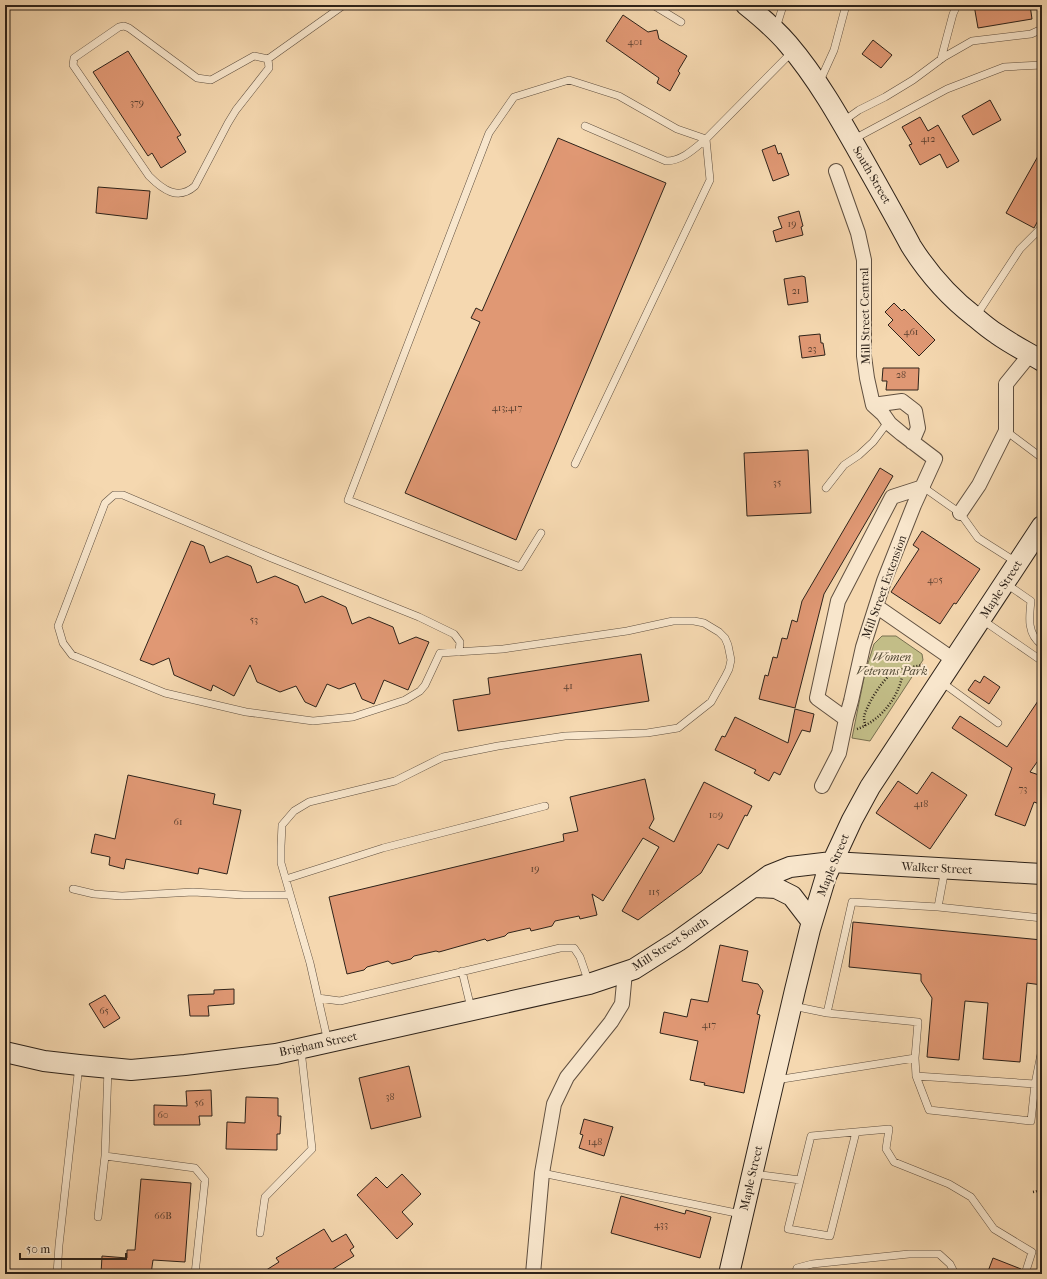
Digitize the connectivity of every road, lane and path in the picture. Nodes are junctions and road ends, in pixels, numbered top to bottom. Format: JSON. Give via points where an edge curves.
{"nodes":[{"id":1,"x":344,"y":5,"type":"edge"},
{"id":2,"x":652,"y":5,"type":"edge"},
{"id":3,"x":746,"y":5,"type":"edge"},
{"id":4,"x":781,"y":5,"type":"edge"},
{"id":5,"x":846,"y":5,"type":"edge"},
{"id":6,"x":957,"y":5,"type":"edge"},
{"id":7,"x":682,"y":22,"type":"dead end"},
{"id":8,"x":1042,"y":29,"type":"edge"},
{"id":9,"x":775,"y":30,"type":"junction"},
{"id":10,"x":793,"y":50,"type":"junction"},
{"id":11,"x":268,"y":59,"type":"junction"},
{"id":12,"x":942,"y":59,"type":"junction"},
{"id":13,"x":1042,"y":65,"type":"edge"},
{"id":14,"x":818,"y":84,"type":"junction"},
{"id":15,"x":842,"y":122,"type":"junction"},
{"id":16,"x":585,"y":126,"type":"dead end"},
{"id":17,"x":706,"y":139,"type":"junction"},
{"id":18,"x":852,"y":140,"type":"junction"},
{"id":19,"x":836,"y":171,"type":"dead end"},
{"id":20,"x":1042,"y":226,"type":"edge"},
{"id":21,"x":975,"y":317,"type":"junction"},
{"id":22,"x":1034,"y":360,"type":"edge"},
{"id":23,"x":1042,"y":371,"type":"edge"},
{"id":24,"x":873,"y":405,"type":"junction"},
{"id":25,"x":888,"y":422,"type":"junction"},
{"id":26,"x":1006,"y":431,"type":"junction"},
{"id":27,"x":912,"y":442,"type":"junction"},
{"id":28,"x":1042,"y":458,"type":"edge"},
{"id":29,"x":575,"y":464,"type":"dead end"},
{"id":30,"x":923,"y":487,"type":"junction"},
{"id":31,"x":826,"y":488,"type":"dead end"},
{"id":32,"x":960,"y":513,"type":"junction"},
{"id":33,"x":541,"y":533,"type":"dead end"},
{"id":34,"x":1037,"y":537,"type":"edge"},
{"id":35,"x":1018,"y":562,"type":"junction"},
{"id":36,"x":1005,"y":583,"type":"junction"},
{"id":37,"x":876,"y":606,"type":"junction"},
{"id":38,"x":981,"y":619,"type":"junction"},
{"id":39,"x":1042,"y":645,"type":"edge"},
{"id":40,"x":459,"y":652,"type":"junction"},
{"id":41,"x":954,"y":660,"type":"junction"},
{"id":42,"x":1042,"y":661,"type":"edge"},
{"id":43,"x":923,"y":665,"type":"dead end"},
{"id":44,"x":903,"y":669,"type":"junction"},
{"id":45,"x":940,"y":681,"type":"junction"},
{"id":46,"x":998,"y":723,"type":"dead end"},
{"id":47,"x":849,"y":725,"type":"junction"},
{"id":48,"x":865,"y":726,"type":"junction"},
{"id":49,"x":822,"y":786,"type":"dead end"},
{"id":50,"x":545,"y":806,"type":"dead end"},
{"id":51,"x":832,"y":862,"type":"junction"},
{"id":52,"x":945,"y":868,"type":"junction"},
{"id":53,"x":1042,"y":874,"type":"edge"},
{"id":54,"x":286,"y":879,"type":"junction"},
{"id":55,"x":754,"y":886,"type":"junction"},
{"id":56,"x":73,"y":889,"type":"dead end"},
{"id":57,"x":290,"y":895,"type":"junction"},
{"id":58,"x":938,"y":907,"type":"junction"},
{"id":59,"x":1042,"y":918,"type":"edge"},
{"id":60,"x":812,"y":922,"type":"junction"},
{"id":61,"x":462,"y":971,"type":"junction"},
{"id":62,"x":625,"y":972,"type":"junction"},
{"id":63,"x":589,"y":984,"type":"junction"},
{"id":64,"x":318,"y":998,"type":"junction"},
{"id":65,"x":791,"y":1005,"type":"junction"},
{"id":66,"x":472,"y":1010,"type":"junction"},
{"id":67,"x":827,"y":1013,"type":"junction"},
{"id":68,"x":328,"y":1042,"type":"junction"},
{"id":69,"x":301,"y":1048,"type":"junction"},
{"id":70,"x":1042,"y":1049,"type":"edge"},
{"id":71,"x":5,"y":1052,"type":"edge"},
{"id":72,"x":915,"y":1058,"type":"junction"},
{"id":73,"x":79,"y":1066,"type":"junction"},
{"id":74,"x":108,"y":1068,"type":"junction"},
{"id":75,"x":916,"y":1076,"type":"junction"},
{"id":76,"x":774,"y":1081,"type":"junction"},
{"id":77,"x":1035,"y":1084,"type":"junction"},
{"id":78,"x":856,"y":1132,"type":"junction"},
{"id":79,"x":105,"y":1156,"type":"junction"},
{"id":80,"x":542,"y":1173,"type":"junction"},
{"id":81,"x":752,"y":1174,"type":"junction"},
{"id":82,"x":800,"y":1180,"type":"junction"},
{"id":83,"x":1042,"y":1190,"type":"edge"},
{"id":84,"x":1033,"y":1192,"type":"dead end"},
{"id":85,"x":743,"y":1215,"type":"junction"},
{"id":86,"x":98,"y":1217,"type":"dead end"},
{"id":87,"x":260,"y":1233,"type":"dead end"},
{"id":88,"x":57,"y":1274,"type":"edge"},
{"id":89,"x":195,"y":1274,"type":"edge"},
{"id":90,"x":533,"y":1274,"type":"edge"},
{"id":91,"x":729,"y":1274,"type":"edge"},
{"id":92,"x":795,"y":1274,"type":"edge"},
{"id":93,"x":955,"y":1274,"type":"edge"},
{"id":94,"x":1025,"y":1274,"type":"edge"}],
"edges":[{"from":1,"to":11,"type":"lane"},
{"from":2,"to":7,"type":"lane"},
{"from":3,"to":9,"type":"main road","name":"South Street"},
{"from":4,"to":9,"type":"lane"},
{"from":5,"to":14,"type":"lane","via":[[834,50]]},
{"from":6,"to":12,"type":"lane"},
{"from":8,"to":12,"type":"lane","via":[[1031,34],[972,41]]},
{"from":9,"to":10,"type":"main road","name":"South Street"},
{"from":10,"to":14,"type":"main road","name":"South Street"},
{"from":10,"to":17,"type":"lane"},
{"from":11,"to":11,"type":"lane","via":[[254,56],[211,80],[197,78],[124,26],[74,58],[73,65],[150,176],[157,184],[175,194],[182,194],[195,186],[236,110],[269,68]]},
{"from":12,"to":15,"type":"lane","via":[[913,80]]},
{"from":13,"to":18,"type":"lane","via":[[1004,67],[947,89]]},
{"from":14,"to":15,"type":"main road","name":"South Street"},
{"from":15,"to":18,"type":"main road","name":"South Street"},
{"from":16,"to":17,"type":"lane","via":[[666,161],[673,161],[686,155]]},
{"from":17,"to":29,"type":"lane","via":[[710,180]]},
{"from":17,"to":33,"type":"lane","via":[[677,129],[619,96],[569,80],[514,97],[489,133],[348,500],[520,568]]},
{"from":18,"to":21,"type":"main road","name":"South Street","via":[[921,262],[941,286]]},
{"from":19,"to":24,"type":"street","name":"Mill Street Central","via":[[858,233],[864,260],[864,356]]},
{"from":20,"to":21,"type":"lane","via":[[1020,249]]},
{"from":21,"to":22,"type":"main road","name":"South Street"},
{"from":22,"to":23,"type":"main road","name":"South Street"},
{"from":22,"to":26,"type":"street","via":[[1006,384]]},
{"from":24,"to":25,"type":"street"},
{"from":24,"to":27,"type":"street","via":[[902,401],[915,411],[918,428]]},
{"from":25,"to":27,"type":"street"},
{"from":25,"to":31,"type":"lane","via":[[874,442],[844,466]]},
{"from":26,"to":28,"type":"lane"},
{"from":26,"to":32,"type":"street","via":[[979,485]]},
{"from":27,"to":30,"type":"street","name":"Mill Street Extension","via":[[935,459]]},
{"from":30,"to":32,"type":"lane"},
{"from":30,"to":37,"type":"street","name":"Mill Street Extension","via":[[886,574]]},
{"from":30,"to":47,"type":"street","via":[[892,496],[838,601],[817,698]]},
{"from":32,"to":35,"type":"lane","via":[[978,538]]},
{"from":34,"to":35,"type":"main road","name":"Maple Street"},
{"from":35,"to":36,"type":"main road","name":"Maple Street"},
{"from":36,"to":38,"type":"main road","name":"Maple Street"},
{"from":36,"to":39,"type":"lane","via":[[1031,601],[1030,629],[1036,641]]},
{"from":37,"to":41,"type":"street"},
{"from":37,"to":47,"type":"street","name":"Mill Street Extension","via":[[863,647],[851,702]]},
{"from":38,"to":41,"type":"main road","name":"Maple Street"},
{"from":38,"to":42,"type":"lane"},
{"from":40,"to":40,"type":"lane","via":[[440,653],[425,685],[405,700],[353,717],[313,721],[246,712],[165,693],[72,655],[63,643],[58,626],[105,503],[114,495],[123,495],[419,617],[454,634],[460,642]]},
{"from":40,"to":54,"type":"lane","via":[[503,649],[627,631],[673,621],[694,620],[720,632],[728,645],[731,660],[729,669],[711,702],[678,728],[647,733],[565,736],[443,757],[396,780],[309,802],[294,811],[282,825],[281,863]]},
{"from":41,"to":45,"type":"main road","name":"Maple Street"},
{"from":43,"to":44,"type":"path"},
{"from":44,"to":48,"type":"path","via":[[903,679],[888,707]]},
{"from":44,"to":48,"type":"path","via":[[892,673],[880,686],[864,716]]},
{"from":45,"to":46,"type":"lane"},
{"from":45,"to":51,"type":"main road","name":"Maple Street","via":[[870,787]]},
{"from":47,"to":48,"type":"path"},
{"from":47,"to":49,"type":"street","name":"Mill Street Extension","via":[[839,753]]},
{"from":50,"to":54,"type":"lane","via":[[383,848]]},
{"from":51,"to":52,"type":"main road","name":"Walker Street"},
{"from":51,"to":55,"type":"main road","name":"Mill Street South","via":[[790,867],[770,875]]},
{"from":51,"to":60,"type":"main road","name":"Maple Street"},
{"from":52,"to":53,"type":"main road","name":"Walker Street"},
{"from":52,"to":58,"type":"lane"},
{"from":54,"to":57,"type":"lane"},
{"from":55,"to":60,"type":"main road","via":[[776,888],[792,896]]},
{"from":55,"to":62,"type":"main road","name":"Mill Street South","via":[[678,941]]},
{"from":56,"to":57,"type":"lane","via":[[122,896],[193,892]]},
{"from":57,"to":64,"type":"lane"},
{"from":58,"to":59,"type":"lane"},
{"from":58,"to":67,"type":"lane","via":[[852,902]]},
{"from":60,"to":65,"type":"main road","name":"Maple Street"},
{"from":61,"to":63,"type":"lane","via":[[560,948],[574,948],[580,957]]},
{"from":61,"to":64,"type":"lane","via":[[340,1001]]},
{"from":61,"to":66,"type":"lane"},
{"from":62,"to":63,"type":"main road","name":"Brigham Street"},
{"from":62,"to":80,"type":"street","name":"Mill Street South","via":[[622,1004],[611,1022],[567,1077],[554,1104]]},
{"from":63,"to":66,"type":"main road","name":"Brigham Street"},
{"from":64,"to":68,"type":"lane"},
{"from":65,"to":67,"type":"lane"},
{"from":65,"to":76,"type":"main road","name":"Maple Street"},
{"from":66,"to":68,"type":"main road","name":"Brigham Street"},
{"from":67,"to":72,"type":"lane","via":[[918,1022]]},
{"from":68,"to":69,"type":"main road","name":"Brigham Street"},
{"from":69,"to":74,"type":"main road","name":"Brigham Street","via":[[276,1054],[185,1065],[131,1070]]},
{"from":69,"to":87,"type":"lane","via":[[312,1149],[265,1197]]},
{"from":70,"to":77,"type":"lane"},
{"from":71,"to":73,"type":"main road","name":"Brigham Street"},
{"from":72,"to":75,"type":"lane"},
{"from":72,"to":76,"type":"lane"},
{"from":73,"to":74,"type":"main road","name":"Brigham Street"},
{"from":73,"to":88,"type":"lane"},
{"from":74,"to":79,"type":"lane"},
{"from":75,"to":77,"type":"lane"},
{"from":75,"to":77,"type":"lane","via":[[929,1110],[1031,1121]]},
{"from":76,"to":81,"type":"main road","name":"Maple Street"},
{"from":78,"to":82,"type":"lane","via":[[811,1136]]},
{"from":78,"to":82,"type":"lane","via":[[830,1236],[788,1229]]},
{"from":78,"to":94,"type":"lane","via":[[889,1129],[886,1150],[894,1162],[949,1184],[971,1197],[994,1229],[1032,1252]]},
{"from":79,"to":86,"type":"lane"},
{"from":79,"to":89,"type":"lane","via":[[195,1168],[205,1180]]},
{"from":80,"to":85,"type":"lane"},
{"from":80,"to":90,"type":"street","name":"Mill Street South"},
{"from":81,"to":82,"type":"lane"},
{"from":81,"to":85,"type":"main road","name":"Maple Street"},
{"from":83,"to":84,"type":"path"},
{"from":85,"to":91,"type":"main road","name":"Maple Street"},
{"from":92,"to":93,"type":"lane","via":[[797,1268],[812,1264],[909,1254],[939,1254],[950,1264]]}]}
